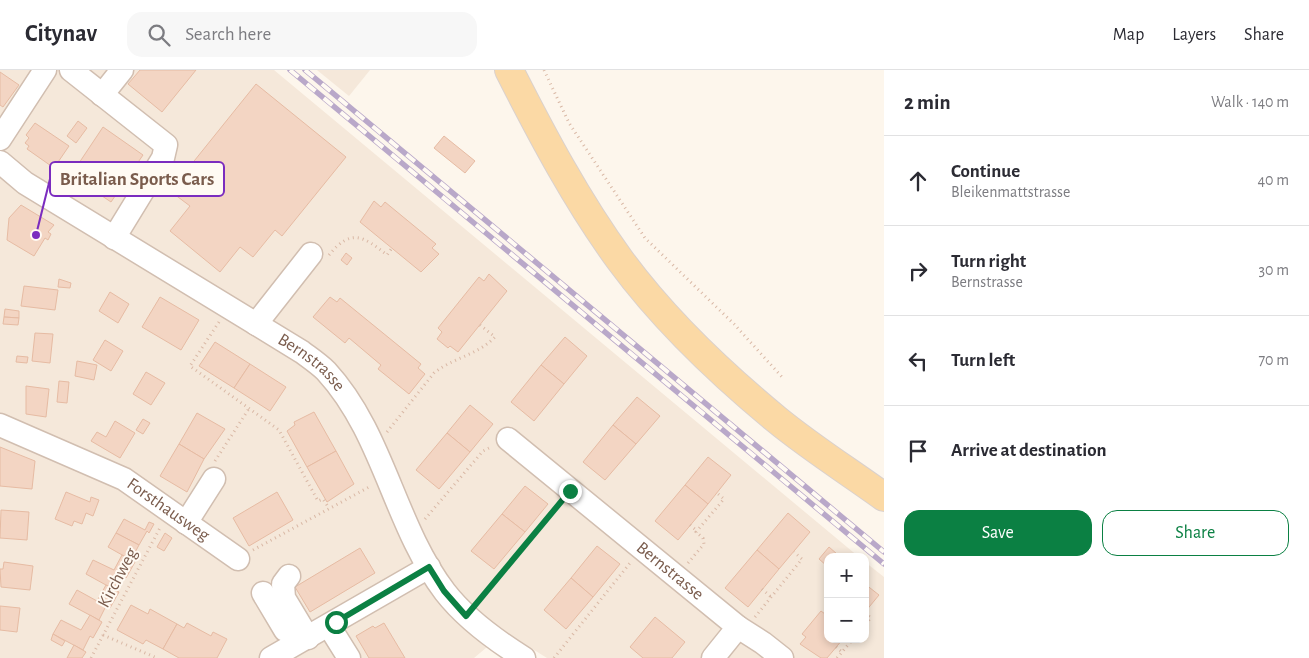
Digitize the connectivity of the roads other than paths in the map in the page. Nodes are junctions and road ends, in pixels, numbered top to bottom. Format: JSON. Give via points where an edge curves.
{"nodes":[{"id":1,"x":45,"y":70,"type":"edge"},
{"id":2,"x":71,"y":70,"type":"edge"},
{"id":3,"x":122,"y":70,"type":"edge"},
{"id":4,"x":509,"y":70,"type":"edge"},
{"id":5,"x":102,"y":95,"type":"junction"},
{"id":6,"x":0,"y":139,"type":"edge"},
{"id":7,"x":3,"y":171,"type":"edge"},
{"id":8,"x":114,"y":238,"type":"junction"},
{"id":9,"x":314,"y":263,"type":"road end"},
{"id":10,"x":261,"y":327,"type":"junction"},
{"id":11,"x":0,"y":424,"type":"edge"},
{"id":12,"x":508,"y":440,"type":"road end"},
{"id":13,"x":214,"y":479,"type":"dead end"},
{"id":14,"x":884,"y":497,"type":"edge"},
{"id":15,"x":178,"y":517,"type":"junction"},
{"id":16,"x":238,"y":559,"type":"road end"},
{"id":17,"x":429,"y":567,"type":"junction"},
{"id":18,"x":289,"y":576,"type":"dead end"},
{"id":19,"x":263,"y":593,"type":"dead end"},
{"id":20,"x":330,"y":626,"type":"junction"},
{"id":21,"x":741,"y":629,"type":"junction"},
{"id":22,"x":301,"y":642,"type":"junction"},
{"id":23,"x":712,"y":649,"type":"edge"},
{"id":24,"x":271,"y":658,"type":"edge"},
{"id":25,"x":349,"y":658,"type":"edge"},
{"id":26,"x":524,"y":658,"type":"edge"},
{"id":27,"x":698,"y":658,"type":"edge"},
{"id":28,"x":782,"y":658,"type":"edge"}],
"edges":[{"from":1,"to":6,"type":"street"},
{"from":2,"to":5,"type":"street"},
{"from":3,"to":5,"type":"street"},
{"from":4,"to":14,"type":"main road","via":[[587,210],[620,260],[655,302],[729,378],[778,421]]},
{"from":5,"to":8,"type":"street","via":[[166,146],[163,158]]},
{"from":7,"to":8,"type":"street","name":"Bernstrasse"},
{"from":8,"to":10,"type":"street","name":"Bernstrasse"},
{"from":9,"to":10,"type":"street"},
{"from":10,"to":17,"type":"street","name":"Bernstrasse","via":[[326,371],[351,404]]},
{"from":11,"to":15,"type":"street","name":"Forsthausweg","via":[[124,479]]},
{"from":12,"to":21,"type":"street","name":"Bernstrasse"},
{"from":13,"to":15,"type":"street"},
{"from":15,"to":16,"type":"street","name":"Forsthausweg"},
{"from":17,"to":20,"type":"street"},
{"from":17,"to":26,"type":"street","name":"Bernstrasse","via":[[466,616]]},
{"from":18,"to":22,"type":"street","via":[[283,584],[284,598]]},
{"from":19,"to":22,"type":"street"},
{"from":20,"to":22,"type":"street"},
{"from":20,"to":25,"type":"street"},
{"from":21,"to":23,"type":"street"},
{"from":21,"to":28,"type":"street","name":"Bernstrasse"},
{"from":22,"to":24,"type":"street"},
{"from":23,"to":27,"type":"street"}]}
